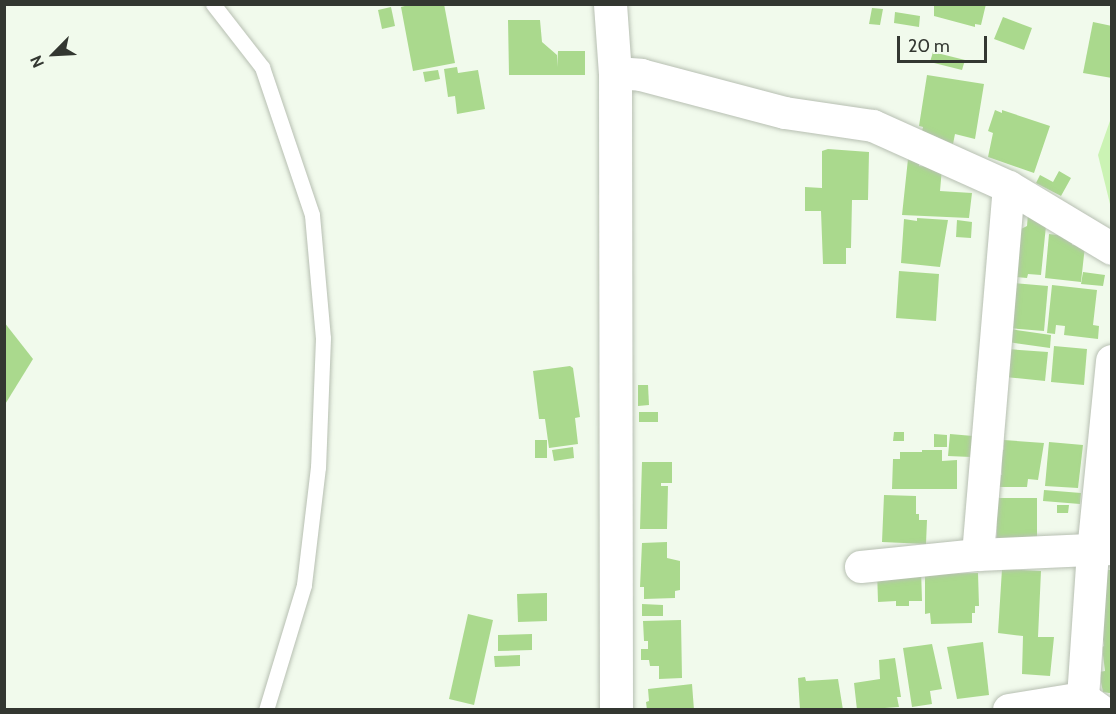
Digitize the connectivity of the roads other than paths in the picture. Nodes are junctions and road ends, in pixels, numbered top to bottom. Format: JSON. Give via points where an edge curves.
{"nodes":[{"id":1,"x":213,"y":4,"type":"edge"},
{"id":2,"x":610,"y":4,"type":"edge"},
{"id":3,"x":615,"y":73,"type":"junction"},
{"id":4,"x":1009,"y":187,"type":"junction"},
{"id":5,"x":1112,"y":249,"type":"edge"},
{"id":6,"x":1110,"y":381,"type":"edge"},
{"id":7,"x":1102,"y":551,"type":"edge"},
{"id":8,"x":978,"y":555,"type":"junction"},
{"id":9,"x":861,"y":567,"type":"dead end"},
{"id":10,"x":1098,"y":706,"type":"edge"},
{"id":11,"x":266,"y":710,"type":"edge"},
{"id":12,"x":616,"y":710,"type":"edge"},
{"id":13,"x":1009,"y":710,"type":"edge"}],
"edges":[{"from":1,"to":11,"type":"lane","via":[[262,68],[312,215],[323,338],[318,467],[304,585]]},
{"from":2,"to":3,"type":"street"},
{"from":3,"to":4,"type":"street","via":[[641,75],[785,113],[873,126]]},
{"from":3,"to":12,"type":"street"},
{"from":4,"to":5,"type":"street"},
{"from":4,"to":8,"type":"street"},
{"from":6,"to":7,"type":"street"},
{"from":7,"to":8,"type":"street"},
{"from":7,"to":10,"type":"street"},
{"from":8,"to":9,"type":"street"},
{"from":10,"to":13,"type":"street"}]}
